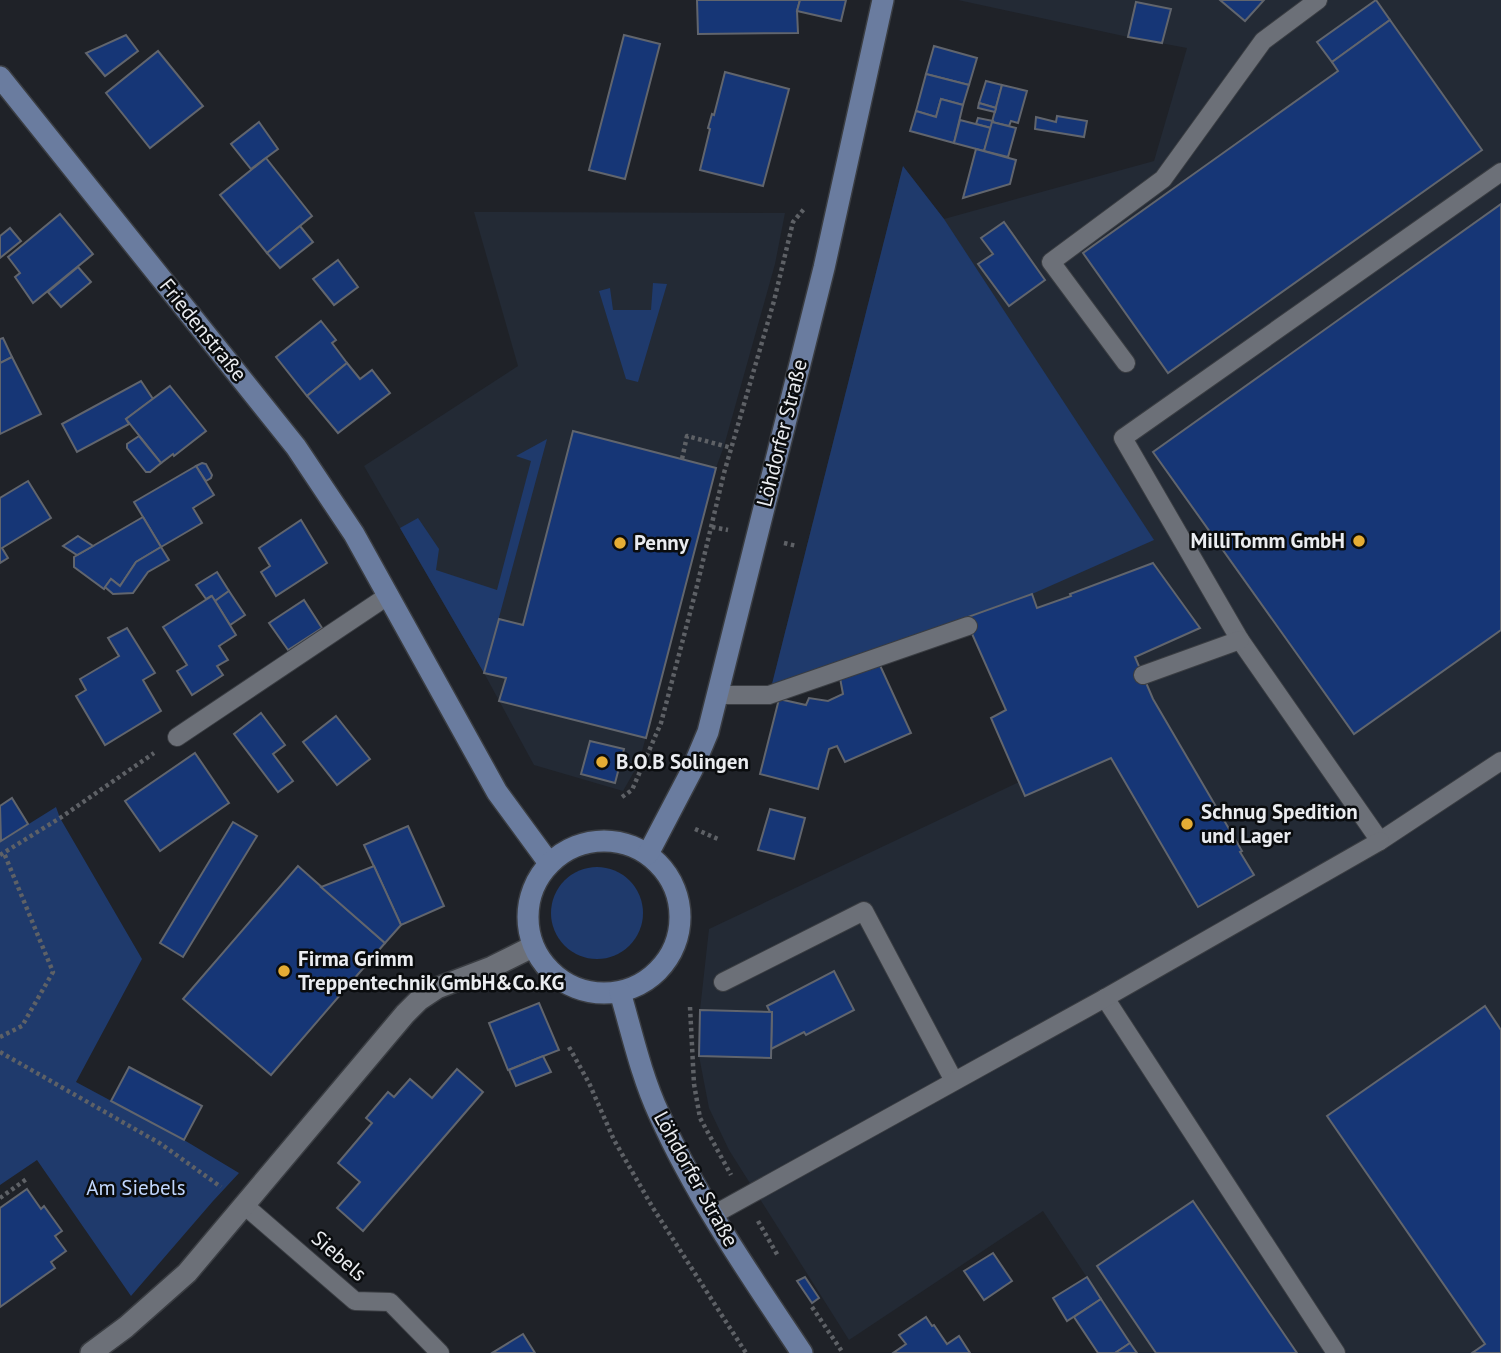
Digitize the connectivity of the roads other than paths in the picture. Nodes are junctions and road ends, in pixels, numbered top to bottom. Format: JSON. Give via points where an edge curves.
{"nodes":[{"id":1,"x":883,"y":0,"type":"edge"},
{"id":2,"x":1318,"y":0,"type":"edge"},
{"id":3,"x":0,"y":77,"type":"edge"},
{"id":4,"x":1501,"y":172,"type":"edge"},
{"id":5,"x":1126,"y":363,"type":"dead end"},
{"id":6,"x":390,"y":595,"type":"junction"},
{"id":7,"x":968,"y":626,"type":"dead end"},
{"id":8,"x":1240,"y":640,"type":"junction"},
{"id":9,"x":1143,"y":675,"type":"dead end"},
{"id":10,"x":717,"y":695,"type":"junction"},
{"id":11,"x":177,"y":737,"type":"road end"},
{"id":12,"x":1501,"y":761,"type":"edge"},
{"id":13,"x":1380,"y":841,"type":"junction"},
{"id":14,"x":648,"y":854,"type":"junction"},
{"id":15,"x":549,"y":863,"type":"junction"},
{"id":16,"x":532,"y":947,"type":"junction"},
{"id":17,"x":723,"y":982,"type":"dead end"},
{"id":18,"x":620,"y":992,"type":"junction"},
{"id":19,"x":1105,"y":998,"type":"junction"},
{"id":20,"x":954,"y":1081,"type":"junction"},
{"id":21,"x":244,"y":1205,"type":"junction"},
{"id":22,"x":713,"y":1215,"type":"junction"},
{"id":23,"x":91,"y":1353,"type":"edge"},
{"id":24,"x":440,"y":1353,"type":"edge"},
{"id":25,"x":802,"y":1353,"type":"edge"},
{"id":26,"x":1336,"y":1353,"type":"edge"}],
"edges":[{"from":1,"to":10,"type":"main road","name":"Löhdorfer Straße","via":[[824,268]]},
{"from":2,"to":5,"type":"lane","via":[[1263,41],[1163,179],[1051,262]]},
{"from":3,"to":6,"type":"main road","name":"Friedenstraße","via":[[296,447]]},
{"from":4,"to":8,"type":"lane","via":[[1123,438]]},
{"from":6,"to":11,"type":"lane"},
{"from":6,"to":15,"type":"main road","name":"Friedenstraße","via":[[497,792]]},
{"from":7,"to":10,"type":"lane","via":[[769,695]]},
{"from":8,"to":9,"type":"lane"},
{"from":8,"to":13,"type":"lane"},
{"from":10,"to":14,"type":"main road","name":"Löhdorfer Straße","via":[[709,732]]},
{"from":12,"to":13,"type":"lane"},
{"from":13,"to":19,"type":"lane"},
{"from":14,"to":15,"type":"main road","via":[[624,842],[597,840],[571,847]]},
{"from":14,"to":18,"type":"main road","via":[[666,872],[677,894],[681,919],[676,943],[663,965],[644,982]]},
{"from":15,"to":16,"type":"main road","via":[[533,887],[527,915]]},
{"from":16,"to":18,"type":"main road","via":[[546,968],[568,984],[594,993]]},
{"from":16,"to":21,"type":"street","via":[[419,1000]]},
{"from":17,"to":20,"type":"lane","via":[[864,911]]},
{"from":18,"to":22,"type":"main road","name":"Löhdorfer Straße","via":[[658,1113]]},
{"from":19,"to":20,"type":"lane"},
{"from":19,"to":26,"type":"lane"},
{"from":20,"to":22,"type":"lane"},
{"from":21,"to":23,"type":"street","via":[[187,1273]]},
{"from":21,"to":24,"type":"lane","name":"Siebels","via":[[355,1301],[390,1302]]},
{"from":22,"to":25,"type":"main road","name":"Löhdorfer Straße"}]}
